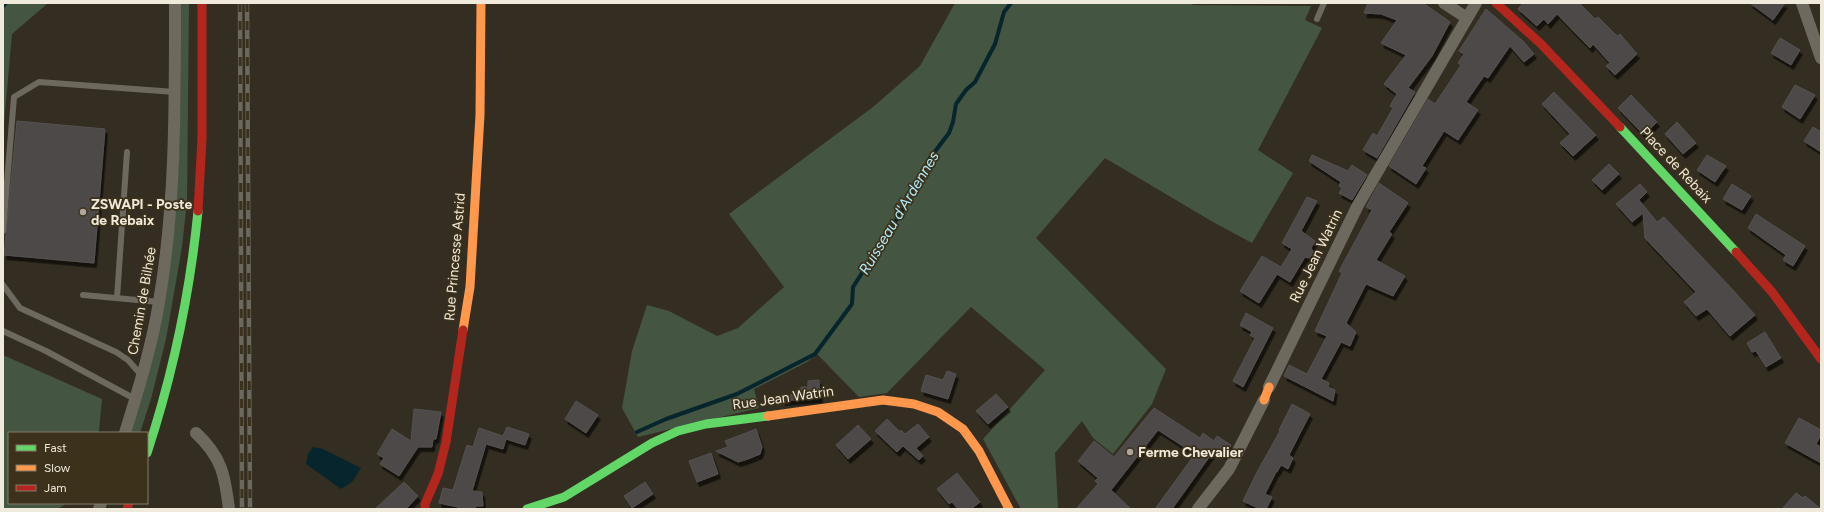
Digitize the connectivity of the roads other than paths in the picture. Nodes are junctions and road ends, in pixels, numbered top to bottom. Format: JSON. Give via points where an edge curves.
{"nodes":[{"id":1,"x":175,"y":3,"type":"edge"},
{"id":2,"x":202,"y":3,"type":"edge"},
{"id":3,"x":481,"y":3,"type":"edge"},
{"id":4,"x":1324,"y":3,"type":"edge"},
{"id":5,"x":1444,"y":3,"type":"edge"},
{"id":6,"x":1476,"y":3,"type":"edge"},
{"id":7,"x":1496,"y":3,"type":"edge"},
{"id":8,"x":1802,"y":3,"type":"edge"},
{"id":9,"x":1466,"y":18,"type":"junction"},
{"id":10,"x":1317,"y":19,"type":"dead end"},
{"id":11,"x":1821,"y":58,"type":"edge"},
{"id":12,"x":175,"y":92,"type":"junction"},
{"id":13,"x":127,"y":152,"type":"dead end"},
{"id":14,"x":3,"y":231,"type":"edge"},
{"id":15,"x":3,"y":285,"type":"edge"},
{"id":16,"x":83,"y":295,"type":"dead end"},
{"id":17,"x":117,"y":298,"type":"junction"},
{"id":18,"x":159,"y":302,"type":"junction"},
{"id":19,"x":3,"y":331,"type":"edge"},
{"id":20,"x":1821,"y":359,"type":"edge"},
{"id":21,"x":143,"y":376,"type":"junction"},
{"id":22,"x":1269,"y":387,"type":"joint"},
{"id":23,"x":135,"y":399,"type":"junction"},
{"id":24,"x":1264,"y":400,"type":"joint"},
{"id":25,"x":125,"y":432,"type":"edge"},
{"id":26,"x":196,"y":433,"type":"dead end"},
{"id":27,"x":148,"y":450,"type":"edge"},
{"id":28,"x":229,"y":509,"type":"edge"},
{"id":29,"x":425,"y":509,"type":"edge"},
{"id":30,"x":527,"y":509,"type":"edge"},
{"id":31,"x":1009,"y":509,"type":"edge"},
{"id":32,"x":1198,"y":509,"type":"edge"}],
"edges":[{"from":1,"to":12,"type":"street","name":"Chemin de Bilhée"},
{"from":2,"to":27,"type":"main road","via":[[200,184],[195,238],[171,372]]},
{"from":3,"to":29,"type":"main road","name":"Rue Princesse Astrid","via":[[480,115],[470,287],[446,442]]},
{"from":4,"to":10,"type":"lane"},
{"from":5,"to":9,"type":"street"},
{"from":6,"to":9,"type":"street"},
{"from":7,"to":20,"type":"main road","name":"Place de Rebaix","via":[[1541,44],[1772,292]]},
{"from":8,"to":11,"type":"street"},
{"from":9,"to":22,"type":"street","name":"Rue Jean Watrin","via":[[1358,205]]},
{"from":12,"to":14,"type":"lane","via":[[39,82],[14,97]]},
{"from":12,"to":18,"type":"street","name":"Chemin de Bilhée","via":[[168,238]]},
{"from":13,"to":17,"type":"lane"},
{"from":15,"to":21,"type":"lane","via":[[20,308],[116,352]]},
{"from":16,"to":17,"type":"lane"},
{"from":17,"to":18,"type":"lane"},
{"from":18,"to":21,"type":"street","name":"Chemin de Bilhée"},
{"from":19,"to":23,"type":"lane"},
{"from":21,"to":23,"type":"street","name":"Chemin de Bilhée"},
{"from":22,"to":24,"type":"main road","name":"Rue Jean Watrin"},
{"from":23,"to":25,"type":"street","name":"Chemin de Bilhée"},
{"from":24,"to":32,"type":"street","name":"Rue Jean Watrin","via":[[1229,468]]},
{"from":26,"to":28,"type":"street","via":[[213,451],[221,465],[226,481]]},
{"from":30,"to":31,"type":"main road","name":"Rue Jean Watrin","via":[[564,497],[652,443],[678,431],[706,424],[883,400],[920,406],[938,412],[963,429],[979,451]]}]}
